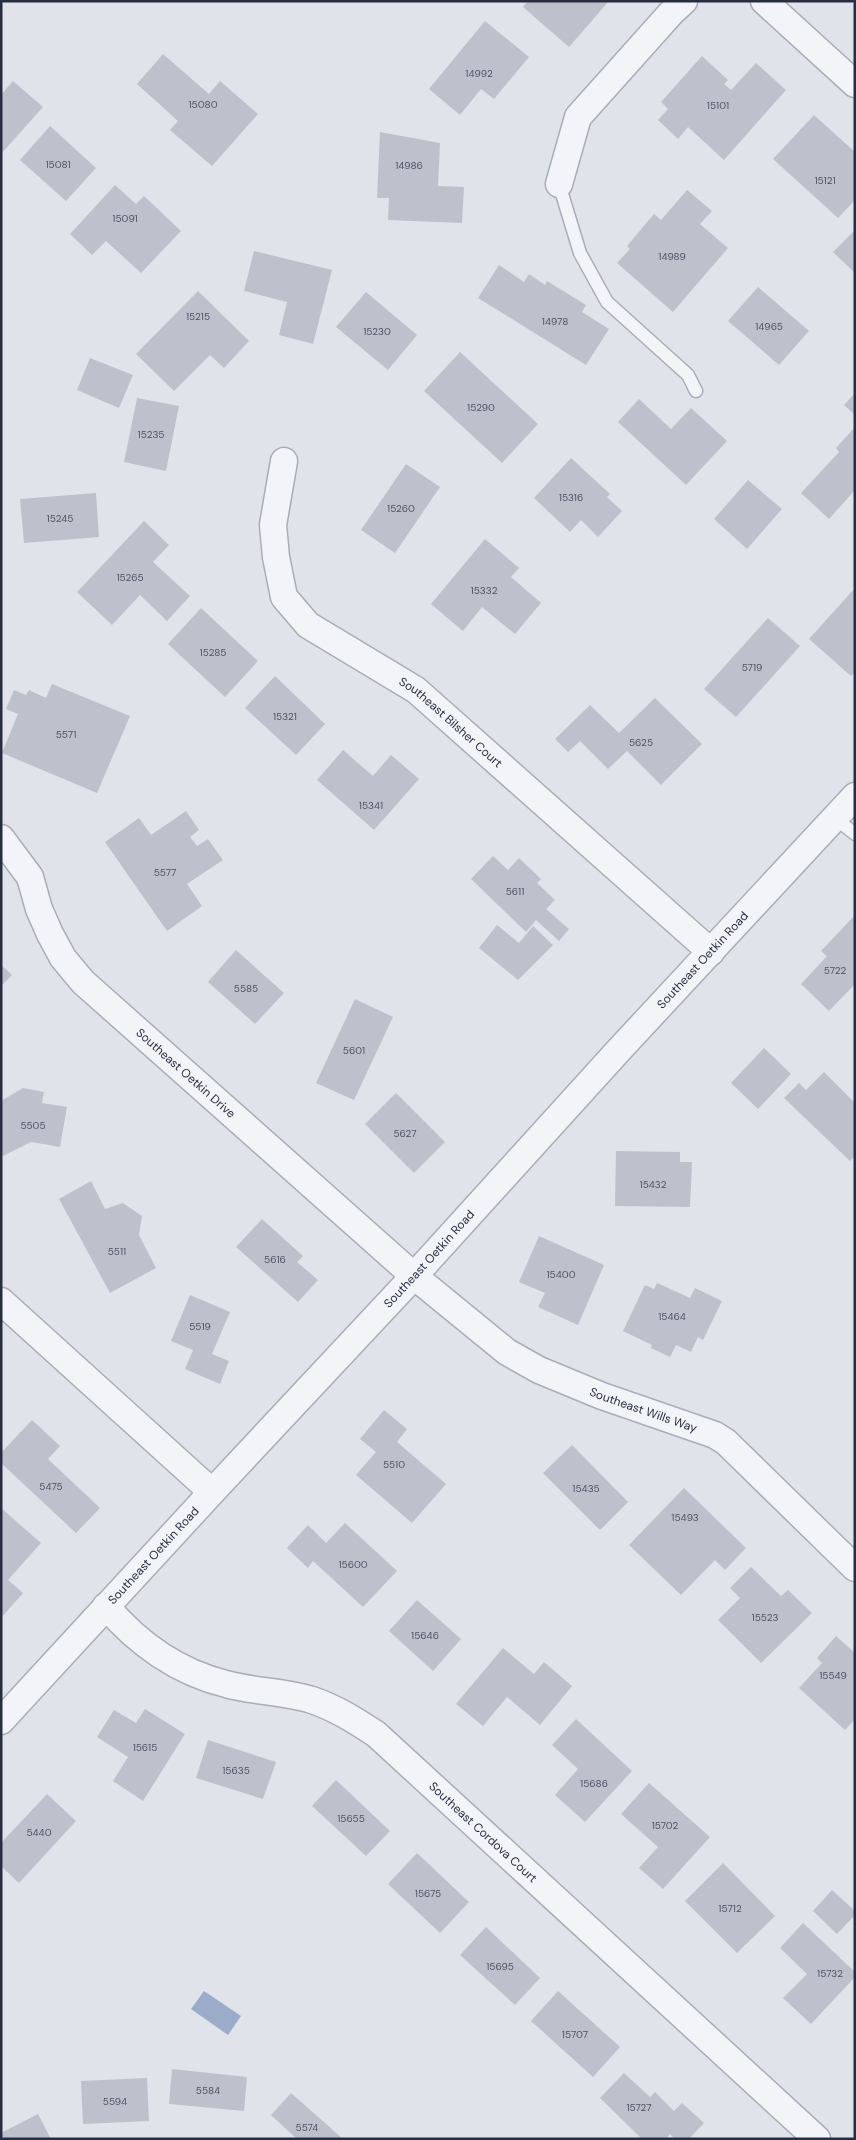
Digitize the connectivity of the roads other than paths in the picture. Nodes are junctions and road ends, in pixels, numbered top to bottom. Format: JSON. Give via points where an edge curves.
{"nodes":[{"id":1,"x":684,"y":1,"type":"edge"},
{"id":2,"x":764,"y":1,"type":"edge"},
{"id":3,"x":855,"y":84,"type":"edge"},
{"id":4,"x":559,"y":184,"type":"joint"},
{"id":5,"x":696,"y":391,"type":"dead end"},
{"id":6,"x":284,"y":461,"type":"dead end"},
{"id":7,"x":855,"y":796,"type":"edge"},
{"id":8,"x":835,"y":818,"type":"junction"},
{"id":9,"x":855,"y":834,"type":"edge"},
{"id":10,"x":1,"y":838,"type":"edge"},
{"id":11,"x":711,"y":952,"type":"junction"},
{"id":12,"x":414,"y":1276,"type":"junction"},
{"id":13,"x":1,"y":1301,"type":"edge"},
{"id":14,"x":212,"y":1492,"type":"junction"},
{"id":15,"x":855,"y":1568,"type":"edge"},
{"id":16,"x":106,"y":1606,"type":"junction"},
{"id":17,"x":1,"y":1721,"type":"edge"},
{"id":18,"x":817,"y":2139,"type":"edge"}],
"edges":[{"from":1,"to":4,"type":"street","via":[[578,117]]},
{"from":2,"to":3,"type":"street"},
{"from":4,"to":5,"type":"lane","via":[[580,252],[606,302],[688,375]]},
{"from":6,"to":11,"type":"street","name":"Southeast Bilsher Court","via":[[273,525],[276,558],[284,596],[308,625],[416,690]]},
{"from":7,"to":8,"type":"street","name":"Southeast Oetkin Road"},
{"from":8,"to":9,"type":"lane"},
{"from":8,"to":11,"type":"street","name":"Southeast Oetkin Road"},
{"from":10,"to":12,"type":"street","name":"Southeast Oetkin Drive","via":[[30,877],[50,934],[63,958],[83,982]]},
{"from":11,"to":12,"type":"street","name":"Southeast Oetkin Road"},
{"from":12,"to":14,"type":"street","name":"Southeast Oetkin Road"},
{"from":12,"to":15,"type":"street","name":"Southeast Wills Way","via":[[507,1352],[539,1370],[602,1396],[715,1435],[726,1442]]},
{"from":13,"to":14,"type":"street"},
{"from":14,"to":16,"type":"street","name":"Southeast Oetkin Road"},
{"from":16,"to":17,"type":"street","name":"Southeast Oetkin Road"},
{"from":16,"to":18,"type":"street","name":"Southeast Cordova Court","via":[[144,1645],[186,1671],[226,1685],[313,1700],[376,1734]]}]}
